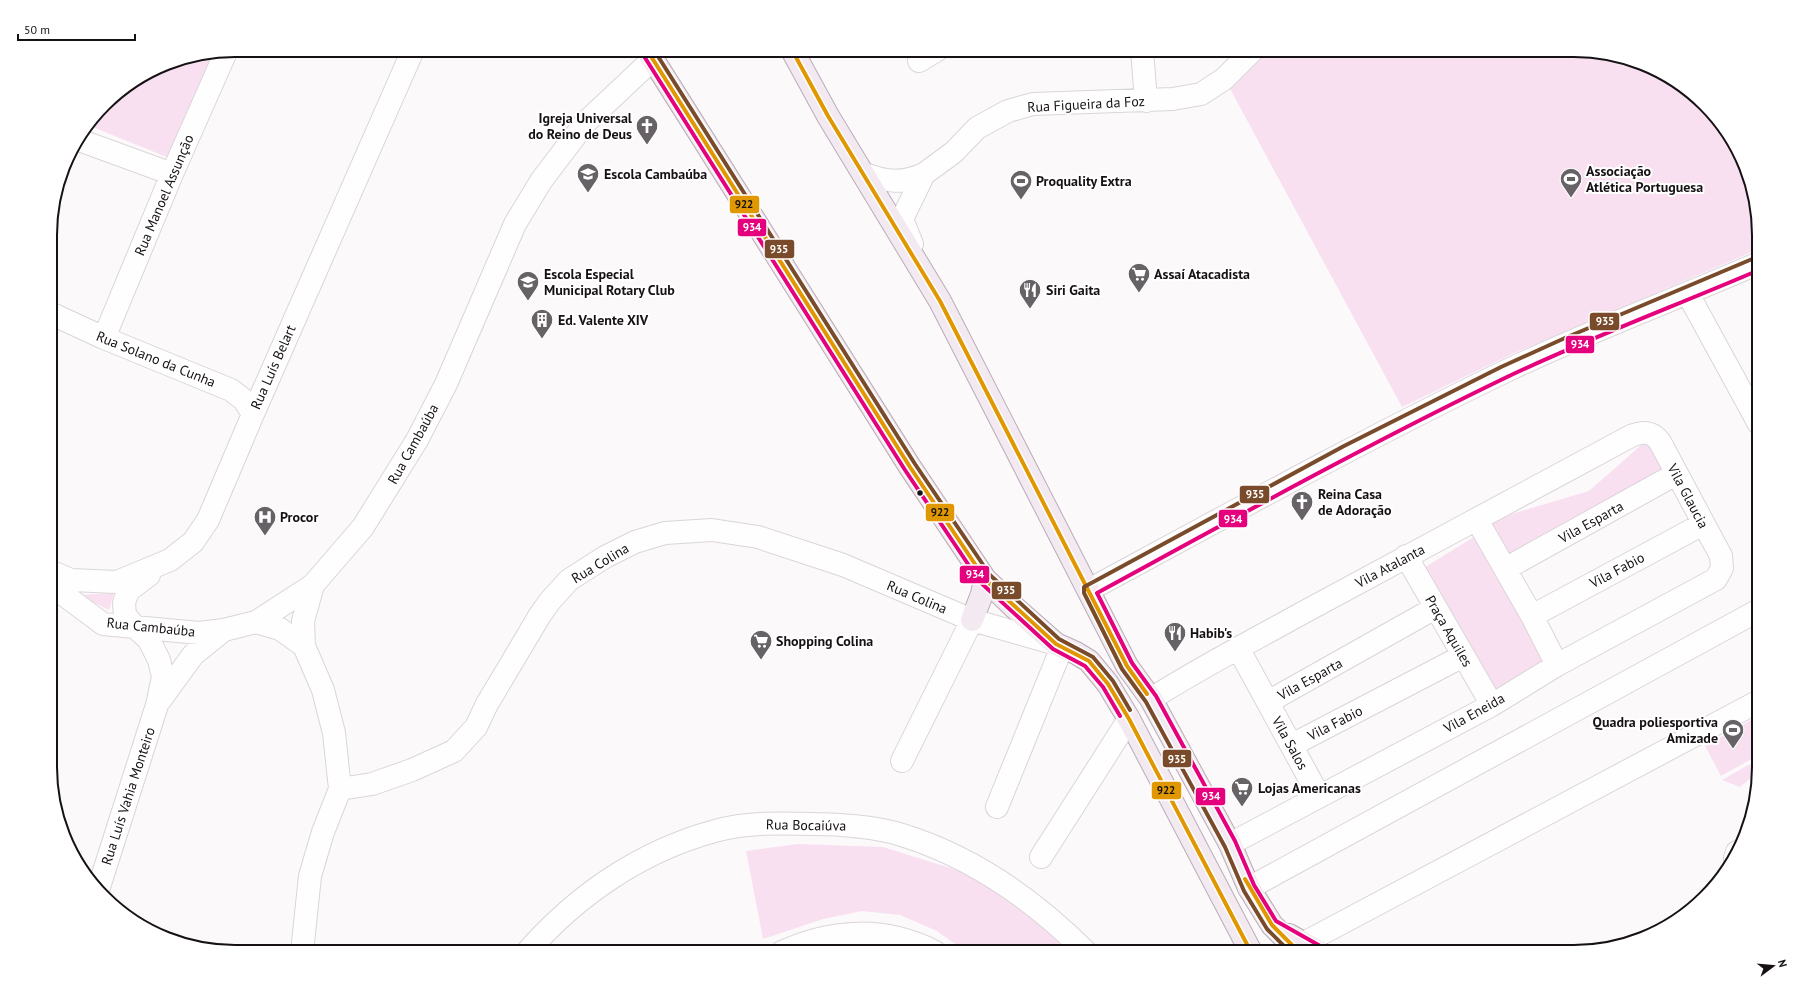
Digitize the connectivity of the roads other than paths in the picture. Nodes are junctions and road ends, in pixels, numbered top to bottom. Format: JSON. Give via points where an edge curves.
{"nodes":[{"id":1,"x":224,"y":57,"type":"edge"},
{"id":2,"x":411,"y":57,"type":"edge"},
{"id":3,"x":649,"y":57,"type":"edge"},
{"id":4,"x":655,"y":57,"type":"edge"},
{"id":5,"x":796,"y":57,"type":"edge"},
{"id":6,"x":1143,"y":57,"type":"edge"},
{"id":7,"x":1246,"y":57,"type":"edge"},
{"id":8,"x":1146,"y":93,"type":"junction"},
{"id":9,"x":84,"y":142,"type":"edge"},
{"id":10,"x":172,"y":174,"type":"junction"},
{"id":11,"x":865,"y":174,"type":"junction"},
{"id":12,"x":924,"y":174,"type":"junction"},
{"id":13,"x":1752,"y":266,"type":"edge"},
{"id":14,"x":923,"y":271,"type":"junction"},
{"id":15,"x":1688,"y":294,"type":"junction"},
{"id":16,"x":57,"y":316,"type":"edge"},
{"id":17,"x":104,"y":338,"type":"junction"},
{"id":18,"x":1752,"y":411,"type":"edge"},
{"id":19,"x":252,"y":414,"type":"junction"},
{"id":20,"x":1631,"y":436,"type":"joint"},
{"id":21,"x":1676,"y":474,"type":"junction"},
{"id":22,"x":1477,"y":520,"type":"junction"},
{"id":23,"x":1703,"y":524,"type":"junction"},
{"id":24,"x":1406,"y":556,"type":"junction"},
{"id":25,"x":170,"y":560,"type":"junction"},
{"id":26,"x":1505,"y":569,"type":"junction"},
{"id":27,"x":57,"y":574,"type":"edge"},
{"id":28,"x":985,"y":579,"type":"junction"},
{"id":29,"x":1716,"y":579,"type":"joint"},
{"id":30,"x":313,"y":585,"type":"junction"},
{"id":31,"x":57,"y":590,"type":"edge"},
{"id":32,"x":1089,"y":590,"type":"junction"},
{"id":33,"x":1435,"y":608,"type":"junction"},
{"id":34,"x":1752,"y":614,"type":"edge"},
{"id":35,"x":1532,"y":616,"type":"junction"},
{"id":36,"x":972,"y":620,"type":"junction"},
{"id":37,"x":256,"y":622,"type":"junction"},
{"id":38,"x":135,"y":627,"type":"junction"},
{"id":39,"x":224,"y":630,"type":"junction"},
{"id":40,"x":304,"y":646,"type":"junction"},
{"id":41,"x":1064,"y":648,"type":"junction"},
{"id":42,"x":1238,"y":648,"type":"junction"},
{"id":43,"x":1463,"y":656,"type":"junction"},
{"id":44,"x":1557,"y":665,"type":"junction"},
{"id":45,"x":1151,"y":699,"type":"junction"},
{"id":46,"x":1268,"y":702,"type":"junction"},
{"id":47,"x":157,"y":705,"type":"junction"},
{"id":48,"x":1492,"y":705,"type":"junction"},
{"id":49,"x":1752,"y":705,"type":"edge"},
{"id":50,"x":1129,"y":719,"type":"junction"},
{"id":51,"x":1292,"y":745,"type":"junction"},
{"id":52,"x":902,"y":761,"type":"dead end"},
{"id":53,"x":340,"y":790,"type":"junction"},
{"id":54,"x":1319,"y":796,"type":"junction"},
{"id":55,"x":997,"y":807,"type":"dead end"},
{"id":56,"x":1230,"y":844,"type":"junction"},
{"id":57,"x":1041,"y":858,"type":"dead end"},
{"id":58,"x":100,"y":883,"type":"edge"},
{"id":59,"x":1249,"y":888,"type":"junction"},
{"id":60,"x":303,"y":945,"type":"edge"},
{"id":61,"x":534,"y":945,"type":"edge"},
{"id":62,"x":797,"y":945,"type":"edge"},
{"id":63,"x":919,"y":945,"type":"edge"},
{"id":64,"x":1079,"y":945,"type":"edge"},
{"id":65,"x":1247,"y":945,"type":"edge"},
{"id":66,"x":1302,"y":945,"type":"edge"},
{"id":67,"x":1315,"y":945,"type":"edge"}],
"edges":[{"from":1,"to":10,"type":"street","name":"Rua Manoel Assunção"},
{"from":2,"to":19,"type":"street","name":"Rua Luís Belart"},
{"from":3,"to":30,"type":"street","name":"Rua Cambaúba","via":[[584,123],[540,181],[515,224],[446,384],[417,440],[363,527]]},
{"from":4,"to":28,"type":"main road","via":[[910,467]]},
{"from":5,"to":11,"type":"main road","via":[[828,116]]},
{"from":6,"to":8,"type":"street"},
{"from":7,"to":8,"type":"street","name":"Rua Figueira da Foz","via":[[1224,78],[1201,94],[1173,99]]},
{"from":8,"to":12,"type":"street","name":"Rua Figueira da Foz","via":[[1033,104],[1008,111],[977,128],[954,152]]},
{"from":9,"to":10,"type":"street"},
{"from":10,"to":17,"type":"street","name":"Rua Manoel Assunção"},
{"from":11,"to":12,"type":"street","name":"Rua Figueira da Foz","via":[[877,179],[908,181]]},
{"from":11,"to":14,"type":"main road"},
{"from":12,"to":14,"type":"street","name":"Rua Figueira da Foz","via":[[902,219]]},
{"from":13,"to":15,"type":"street"},
{"from":14,"to":32,"type":"main road"},
{"from":15,"to":18,"type":"street"},
{"from":15,"to":32,"type":"street","via":[[1504,372],[1282,485]]},
{"from":16,"to":17,"type":"street","name":"Rua Solano da Cunha"},
{"from":17,"to":19,"type":"street","name":"Rua Solano da Cunha","via":[[238,393]]},
{"from":19,"to":25,"type":"street","name":"Rua Luís Belart","via":[[208,520],[193,542]]},
{"from":20,"to":21,"type":"street","name":"Vila Glaucia","via":[[1640,432],[1656,436]]},
{"from":20,"to":22,"type":"street","name":"Vila Atalanta"},
{"from":21,"to":23,"type":"street","name":"Vila Glaucia"},
{"from":21,"to":26,"type":"street","name":"Vila Esparta"},
{"from":22,"to":24,"type":"street","name":"Vila Atalanta"},
{"from":22,"to":26,"type":"street"},
{"from":23,"to":29,"type":"street","name":"Vila Glaucia","via":[[1723,564]]},
{"from":23,"to":35,"type":"street","name":"Vila Fabio"},
{"from":24,"to":33,"type":"street","name":"Praça Aquiles"},
{"from":24,"to":42,"type":"street","name":"Vila Atalanta"},
{"from":25,"to":27,"type":"street","name":"Rua Luís Belart","via":[[117,582],[71,580]]},
{"from":25,"to":38,"type":"street","via":[[128,591],[124,604],[125,614]]},
{"from":26,"to":35,"type":"street"},
{"from":28,"to":36,"type":"main road"},
{"from":28,"to":41,"type":"main road","via":[[1014,608]]},
{"from":29,"to":44,"type":"street","name":"Vila Eneida"},
{"from":30,"to":37,"type":"street","name":"Rua Cambaúba"},
{"from":30,"to":40,"type":"street","via":[[303,620]]},
{"from":31,"to":38,"type":"street","name":"Rua Cambaúba","via":[[103,624]]},
{"from":32,"to":45,"type":"main road","via":[[1127,666]]},
{"from":33,"to":43,"type":"street","name":"Praça Aquiles"},
{"from":33,"to":46,"type":"street","name":"Vila Esparta"},
{"from":34,"to":59,"type":"street"},
{"from":35,"to":44,"type":"street"},
{"from":36,"to":41,"type":"street","name":"Rua Colina"},
{"from":36,"to":52,"type":"street"},
{"from":36,"to":53,"type":"street","name":"Rua Colina","via":[[843,565],[758,537],[712,530],[665,533],[635,542],[605,556],[569,580],[540,615],[476,727],[454,751],[372,784]]},
{"from":37,"to":39,"type":"street","name":"Rua Cambaúba"},
{"from":37,"to":40,"type":"street","via":[[280,629]]},
{"from":38,"to":39,"type":"street","name":"Rua Cambaúba","via":[[199,633]]},
{"from":38,"to":47,"type":"street","via":[[150,640],[159,660],[162,677]]},
{"from":39,"to":47,"type":"street","via":[[192,655]]},
{"from":40,"to":53,"type":"street","via":[[323,690],[334,732]]},
{"from":41,"to":50,"type":"main road","via":[[1089,661],[1108,684]]},
{"from":41,"to":55,"type":"street"},
{"from":42,"to":45,"type":"street","name":"Vila Atalanta"},
{"from":42,"to":46,"type":"street","name":"Vila Salos"},
{"from":43,"to":48,"type":"street","name":"Praça Aquiles"},
{"from":43,"to":51,"type":"street","name":"Vila Fabio"},
{"from":44,"to":48,"type":"street","name":"Vila Eneida"},
{"from":45,"to":56,"type":"main road"},
{"from":46,"to":51,"type":"street","name":"Vila Salos"},
{"from":47,"to":58,"type":"street","name":"Rua Luís Vahia Monteiro"},
{"from":48,"to":54,"type":"street","name":"Vila Eneida"},
{"from":49,"to":67,"type":"street"},
{"from":50,"to":57,"type":"street"},
{"from":50,"to":65,"type":"main road"},
{"from":51,"to":54,"type":"street","name":"Vila Salos"},
{"from":53,"to":60,"type":"street","via":[[323,832],[310,876]]},
{"from":54,"to":56,"type":"street","name":"Vila Eneida"},
{"from":56,"to":59,"type":"main road"},
{"from":59,"to":66,"type":"main road","via":[[1272,925]]},
{"from":61,"to":64,"type":"street","name":"Rua Bocaiúva","via":[[580,900],[622,871],[669,847],[716,831],[768,823],[840,824],[901,834],[954,856],[1010,887],[1060,926]]},
{"from":62,"to":63,"type":"street","via":[[857,932],[900,937]]}]}
